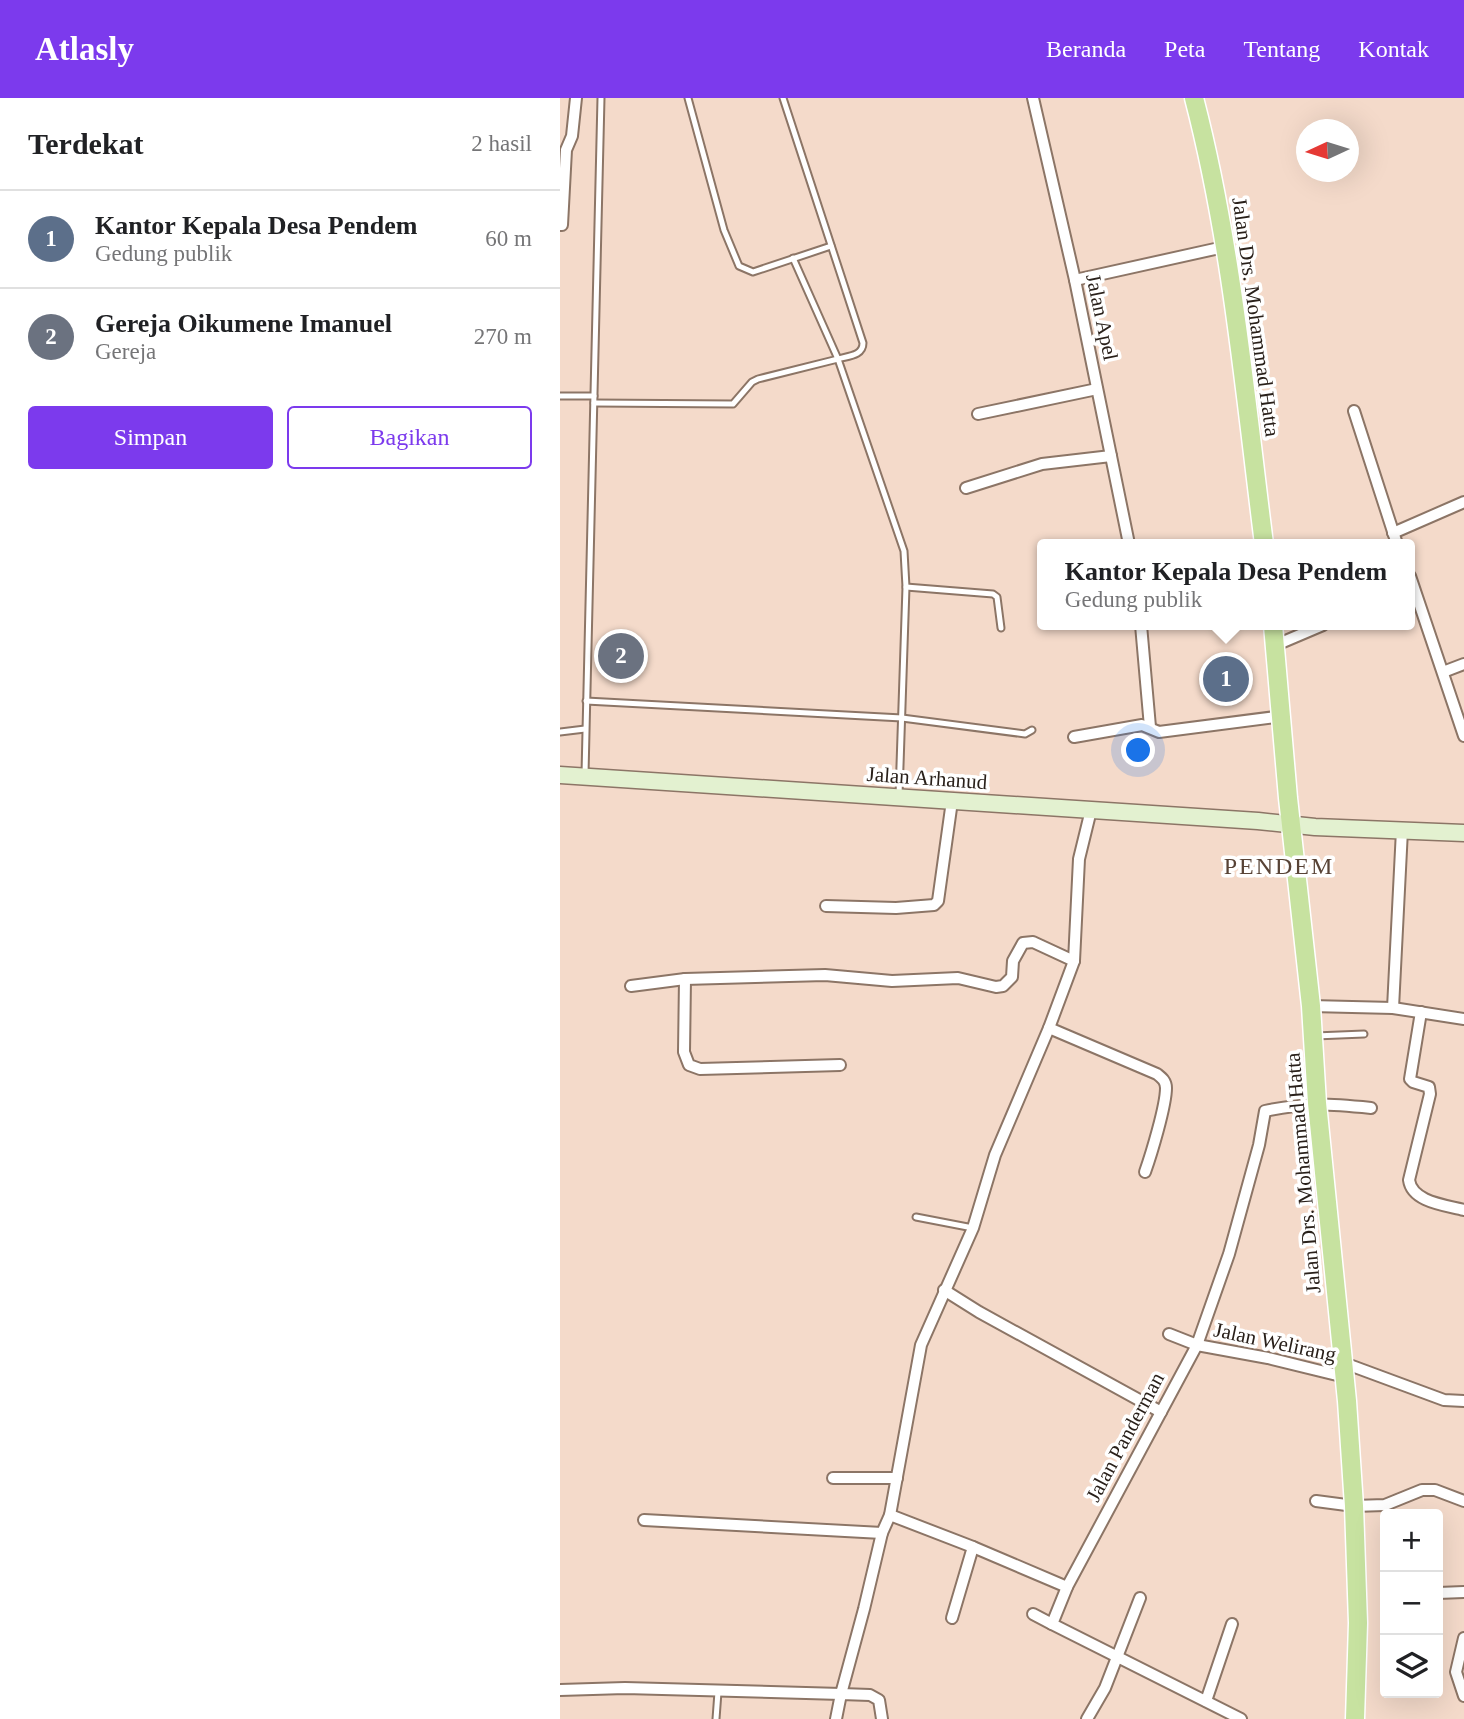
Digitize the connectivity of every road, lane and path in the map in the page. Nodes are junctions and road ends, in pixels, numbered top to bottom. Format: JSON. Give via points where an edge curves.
{"nodes":[{"id":1,"x":576,"y":98,"type":"edge"},
{"id":2,"x":601,"y":98,"type":"edge"},
{"id":3,"x":688,"y":98,"type":"edge"},
{"id":4,"x":783,"y":98,"type":"edge"},
{"id":5,"x":1033,"y":98,"type":"edge"},
{"id":6,"x":1194,"y":98,"type":"edge"},
{"id":7,"x":560,"y":225,"type":"edge"},
{"id":8,"x":831,"y":246,"type":"junction"},
{"id":9,"x":1224,"y":247,"type":"junction"},
{"id":10,"x":793,"y":258,"type":"junction"},
{"id":11,"x":1076,"y":280,"type":"junction"},
{"id":12,"x":838,"y":359,"type":"junction"},
{"id":13,"x":1097,"y":389,"type":"junction"},
{"id":14,"x":560,"y":396,"type":"edge"},
{"id":15,"x":594,"y":396,"type":"junction"},
{"id":16,"x":593,"y":403,"type":"junction"},
{"id":17,"x":1354,"y":411,"type":"dead end"},
{"id":18,"x":978,"y":414,"type":"dead end"},
{"id":19,"x":1111,"y":456,"type":"junction"},
{"id":20,"x":966,"y":488,"type":"dead end"},
{"id":21,"x":1464,"y":502,"type":"edge"},
{"id":22,"x":1393,"y":533,"type":"junction"},
{"id":23,"x":1128,"y":539,"type":"edge"},
{"id":24,"x":1263,"y":539,"type":"edge"},
{"id":25,"x":1395,"y":539,"type":"edge"},
{"id":26,"x":906,"y":587,"type":"junction"},
{"id":27,"x":1415,"y":594,"type":"edge"},
{"id":28,"x":1001,"y":628,"type":"dead end"},
{"id":29,"x":1141,"y":630,"type":"edge"},
{"id":30,"x":1274,"y":630,"type":"edge"},
{"id":31,"x":1311,"y":630,"type":"edge"},
{"id":32,"x":1276,"y":645,"type":"junction"},
{"id":33,"x":1464,"y":664,"type":"edge"},
{"id":34,"x":1443,"y":672,"type":"junction"},
{"id":35,"x":586,"y":701,"type":"junction"},
{"id":36,"x":1283,"y":716,"type":"junction"},
{"id":37,"x":902,"y":718,"type":"junction"},
{"id":38,"x":1150,"y":727,"type":"junction"},
{"id":39,"x":585,"y":729,"type":"junction"},
{"id":40,"x":1032,"y":730,"type":"dead end"},
{"id":41,"x":560,"y":732,"type":"edge"},
{"id":42,"x":1464,"y":736,"type":"edge"},
{"id":43,"x":1074,"y":737,"type":"dead end"},
{"id":44,"x":560,"y":775,"type":"edge"},
{"id":45,"x":586,"y":776,"type":"junction"},
{"id":46,"x":899,"y":797,"type":"junction"},
{"id":47,"x":952,"y":801,"type":"junction"},
{"id":48,"x":1091,"y":810,"type":"junction"},
{"id":49,"x":1292,"y":826,"type":"junction"},
{"id":50,"x":1402,"y":830,"type":"junction"},
{"id":51,"x":1464,"y":833,"type":"edge"},
{"id":52,"x":826,"y":906,"type":"dead end"},
{"id":53,"x":1074,"y":961,"type":"junction"},
{"id":54,"x":685,"y":979,"type":"junction"},
{"id":55,"x":631,"y":986,"type":"dead end"},
{"id":56,"x":1311,"y":1006,"type":"junction"},
{"id":57,"x":1393,"y":1007,"type":"junction"},
{"id":58,"x":1421,"y":1012,"type":"junction"},
{"id":59,"x":1464,"y":1019,"type":"edge"},
{"id":60,"x":1049,"y":1028,"type":"junction"},
{"id":61,"x":1364,"y":1034,"type":"dead end"},
{"id":62,"x":1313,"y":1037,"type":"junction"},
{"id":63,"x":840,"y":1065,"type":"dead end"},
{"id":64,"x":1317,"y":1103,"type":"junction"},
{"id":65,"x":1371,"y":1108,"type":"dead end"},
{"id":66,"x":1144,"y":1172,"type":"dead end"},
{"id":67,"x":1464,"y":1210,"type":"edge"},
{"id":68,"x":916,"y":1217,"type":"dead end"},
{"id":69,"x":973,"y":1228,"type":"junction"},
{"id":70,"x":944,"y":1290,"type":"junction"},
{"id":71,"x":1169,"y":1334,"type":"dead end"},
{"id":72,"x":1197,"y":1345,"type":"junction"},
{"id":73,"x":1344,"y":1370,"type":"junction"},
{"id":74,"x":1464,"y":1401,"type":"edge"},
{"id":75,"x":1161,"y":1412,"type":"junction"},
{"id":76,"x":833,"y":1478,"type":"dead end"},
{"id":77,"x":897,"y":1478,"type":"junction"},
{"id":78,"x":1316,"y":1501,"type":"dead end"},
{"id":79,"x":1464,"y":1501,"type":"edge"},
{"id":80,"x":1354,"y":1506,"type":"junction"},
{"id":81,"x":890,"y":1515,"type":"junction"},
{"id":82,"x":644,"y":1520,"type":"dead end"},
{"id":83,"x":882,"y":1533,"type":"junction"},
{"id":84,"x":973,"y":1547,"type":"junction"},
{"id":85,"x":1067,"y":1587,"type":"junction"},
{"id":86,"x":1464,"y":1592,"type":"edge"},
{"id":87,"x":1443,"y":1593,"type":"edge"},
{"id":88,"x":1140,"y":1598,"type":"dead end"},
{"id":89,"x":1033,"y":1614,"type":"dead end"},
{"id":90,"x":952,"y":1618,"type":"dead end"},
{"id":91,"x":1052,"y":1624,"type":"junction"},
{"id":92,"x":1232,"y":1624,"type":"dead end"},
{"id":93,"x":1464,"y":1638,"type":"edge"},
{"id":94,"x":1117,"y":1658,"type":"junction"},
{"id":95,"x":560,"y":1690,"type":"edge"},
{"id":96,"x":718,"y":1692,"type":"junction"},
{"id":97,"x":841,"y":1694,"type":"junction"},
{"id":98,"x":1464,"y":1696,"type":"edge"},
{"id":99,"x":1206,"y":1701,"type":"junction"},
{"id":100,"x":716,"y":1719,"type":"edge"},
{"id":101,"x":836,"y":1719,"type":"edge"},
{"id":102,"x":883,"y":1719,"type":"edge"},
{"id":103,"x":1087,"y":1719,"type":"edge"},
{"id":104,"x":1241,"y":1719,"type":"edge"},
{"id":105,"x":1356,"y":1719,"type":"edge"}],
"edges":[{"from":1,"to":7,"type":"street"},
{"from":2,"to":15,"type":"lane"},
{"from":3,"to":10,"type":"lane","via":[[724,230],[739,266],[753,272]]},
{"from":4,"to":8,"type":"lane"},
{"from":5,"to":11,"type":"street","name":"Jalan Apel"},
{"from":6,"to":9,"type":"main road","name":"Jalan Drs. Mohammad Hatta"},
{"from":8,"to":10,"type":"lane"},
{"from":8,"to":12,"type":"lane","via":[[863,343],[859,354]]},
{"from":9,"to":11,"type":"street"},
{"from":9,"to":24,"type":"main road","name":"Jalan Drs. Mohammad Hatta"},
{"from":10,"to":12,"type":"lane"},
{"from":11,"to":13,"type":"street","name":"Jalan Apel"},
{"from":12,"to":16,"type":"lane","via":[[758,379],[733,404]]},
{"from":12,"to":26,"type":"lane","via":[[901,538]]},
{"from":13,"to":18,"type":"street"},
{"from":13,"to":19,"type":"street","name":"Jalan Apel"},
{"from":14,"to":15,"type":"lane"},
{"from":15,"to":16,"type":"lane"},
{"from":16,"to":35,"type":"lane"},
{"from":17,"to":22,"type":"street"},
{"from":19,"to":20,"type":"street","via":[[1041,464]]},
{"from":19,"to":23,"type":"street","name":"Jalan Apel"},
{"from":21,"to":22,"type":"street"},
{"from":22,"to":25,"type":"street"},
{"from":26,"to":28,"type":"lane","via":[[993,594]]},
{"from":26,"to":37,"type":"lane"},
{"from":27,"to":34,"type":"street"},
{"from":29,"to":38,"type":"street"},
{"from":30,"to":32,"type":"main road","name":"Jalan Drs. Mohammad Hatta"},
{"from":31,"to":32,"type":"street"},
{"from":32,"to":36,"type":"main road","name":"Jalan Drs. Mohammad Hatta"},
{"from":33,"to":34,"type":"street"},
{"from":34,"to":42,"type":"street"},
{"from":35,"to":37,"type":"lane"},
{"from":35,"to":39,"type":"lane"},
{"from":36,"to":38,"type":"street","via":[[1159,732]]},
{"from":36,"to":49,"type":"main road","name":"Jalan Drs. Mohammad Hatta"},
{"from":37,"to":40,"type":"lane","via":[[1025,734]]},
{"from":37,"to":46,"type":"lane"},
{"from":38,"to":43,"type":"street"},
{"from":39,"to":41,"type":"lane"},
{"from":39,"to":45,"type":"lane"},
{"from":44,"to":45,"type":"street","name":"Jalan Arhanud"},
{"from":45,"to":46,"type":"street","name":"Jalan Arhanud"},
{"from":46,"to":47,"type":"street","name":"Jalan Arhanud"},
{"from":47,"to":48,"type":"street","name":"Jalan Arhanud"},
{"from":47,"to":52,"type":"street","via":[[934,905]]},
{"from":48,"to":49,"type":"street","name":"Jalan Arhanud"},
{"from":48,"to":53,"type":"street","via":[[1079,859]]},
{"from":49,"to":50,"type":"street","name":"Jalan Arhanud"},
{"from":49,"to":56,"type":"main road","name":"Jalan Drs. Mohammad Hatta"},
{"from":50,"to":51,"type":"street","name":"Jalan Arhanud"},
{"from":50,"to":57,"type":"street"},
{"from":53,"to":54,"type":"street","via":[[1032,942],[1023,943],[1013,961],[1012,977],[996,987],[958,978]]},
{"from":53,"to":60,"type":"street"},
{"from":54,"to":55,"type":"street"},
{"from":54,"to":63,"type":"street","via":[[684,1052],[689,1065],[700,1069]]},
{"from":56,"to":57,"type":"street"},
{"from":56,"to":62,"type":"main road","name":"Jalan Drs. Mohammad Hatta"},
{"from":57,"to":58,"type":"street"},
{"from":58,"to":59,"type":"street"},
{"from":58,"to":67,"type":"street","via":[[1410,1079],[1429,1087],[1430,1094],[1410,1187],[1419,1197]]},
{"from":60,"to":66,"type":"street","via":[[1165,1080]]},
{"from":60,"to":69,"type":"street","via":[[995,1155]]},
{"from":61,"to":62,"type":"lane"},
{"from":62,"to":64,"type":"main road","name":"Jalan Drs. Mohammad Hatta"},
{"from":64,"to":65,"type":"street"},
{"from":64,"to":72,"type":"street","name":"Jalan Panderman","via":[[1265,1111],[1229,1254]]},
{"from":64,"to":73,"type":"main road","name":"Jalan Drs. Mohammad Hatta"},
{"from":68,"to":69,"type":"lane"},
{"from":69,"to":70,"type":"street"},
{"from":70,"to":75,"type":"street"},
{"from":70,"to":77,"type":"street","via":[[921,1345]]},
{"from":71,"to":72,"type":"street","name":"Jalan Welirang"},
{"from":72,"to":73,"type":"street","name":"Jalan Welirang"},
{"from":72,"to":75,"type":"street","name":"Jalan Panderman"},
{"from":73,"to":74,"type":"street","name":"Jalan Welirang"},
{"from":73,"to":80,"type":"main road","name":"Jalan Drs. Mohammad Hatta"},
{"from":75,"to":85,"type":"street","name":"Jalan Panderman"},
{"from":76,"to":77,"type":"street"},
{"from":77,"to":81,"type":"street"},
{"from":78,"to":80,"type":"street"},
{"from":79,"to":80,"type":"street","via":[[1422,1490],[1385,1505]]},
{"from":80,"to":105,"type":"main road","name":"Jalan Drs. Mohammad Hatta"},
{"from":81,"to":83,"type":"street"},
{"from":81,"to":84,"type":"street"},
{"from":82,"to":83,"type":"street"},
{"from":83,"to":97,"type":"street"},
{"from":84,"to":85,"type":"street"},
{"from":84,"to":90,"type":"street"},
{"from":85,"to":91,"type":"street","name":"Jalan Panderman"},
{"from":86,"to":87,"type":"street"},
{"from":88,"to":94,"type":"street"},
{"from":89,"to":91,"type":"street"},
{"from":91,"to":94,"type":"street"},
{"from":92,"to":99,"type":"street"},
{"from":93,"to":98,"type":"street","via":[[1456,1672]]},
{"from":94,"to":99,"type":"street"},
{"from":94,"to":103,"type":"street"},
{"from":95,"to":96,"type":"street"},
{"from":96,"to":97,"type":"street"},
{"from":96,"to":100,"type":"lane"},
{"from":97,"to":101,"type":"street"},
{"from":97,"to":102,"type":"street","via":[[870,1695],[879,1700]]},
{"from":99,"to":104,"type":"street"}]}
